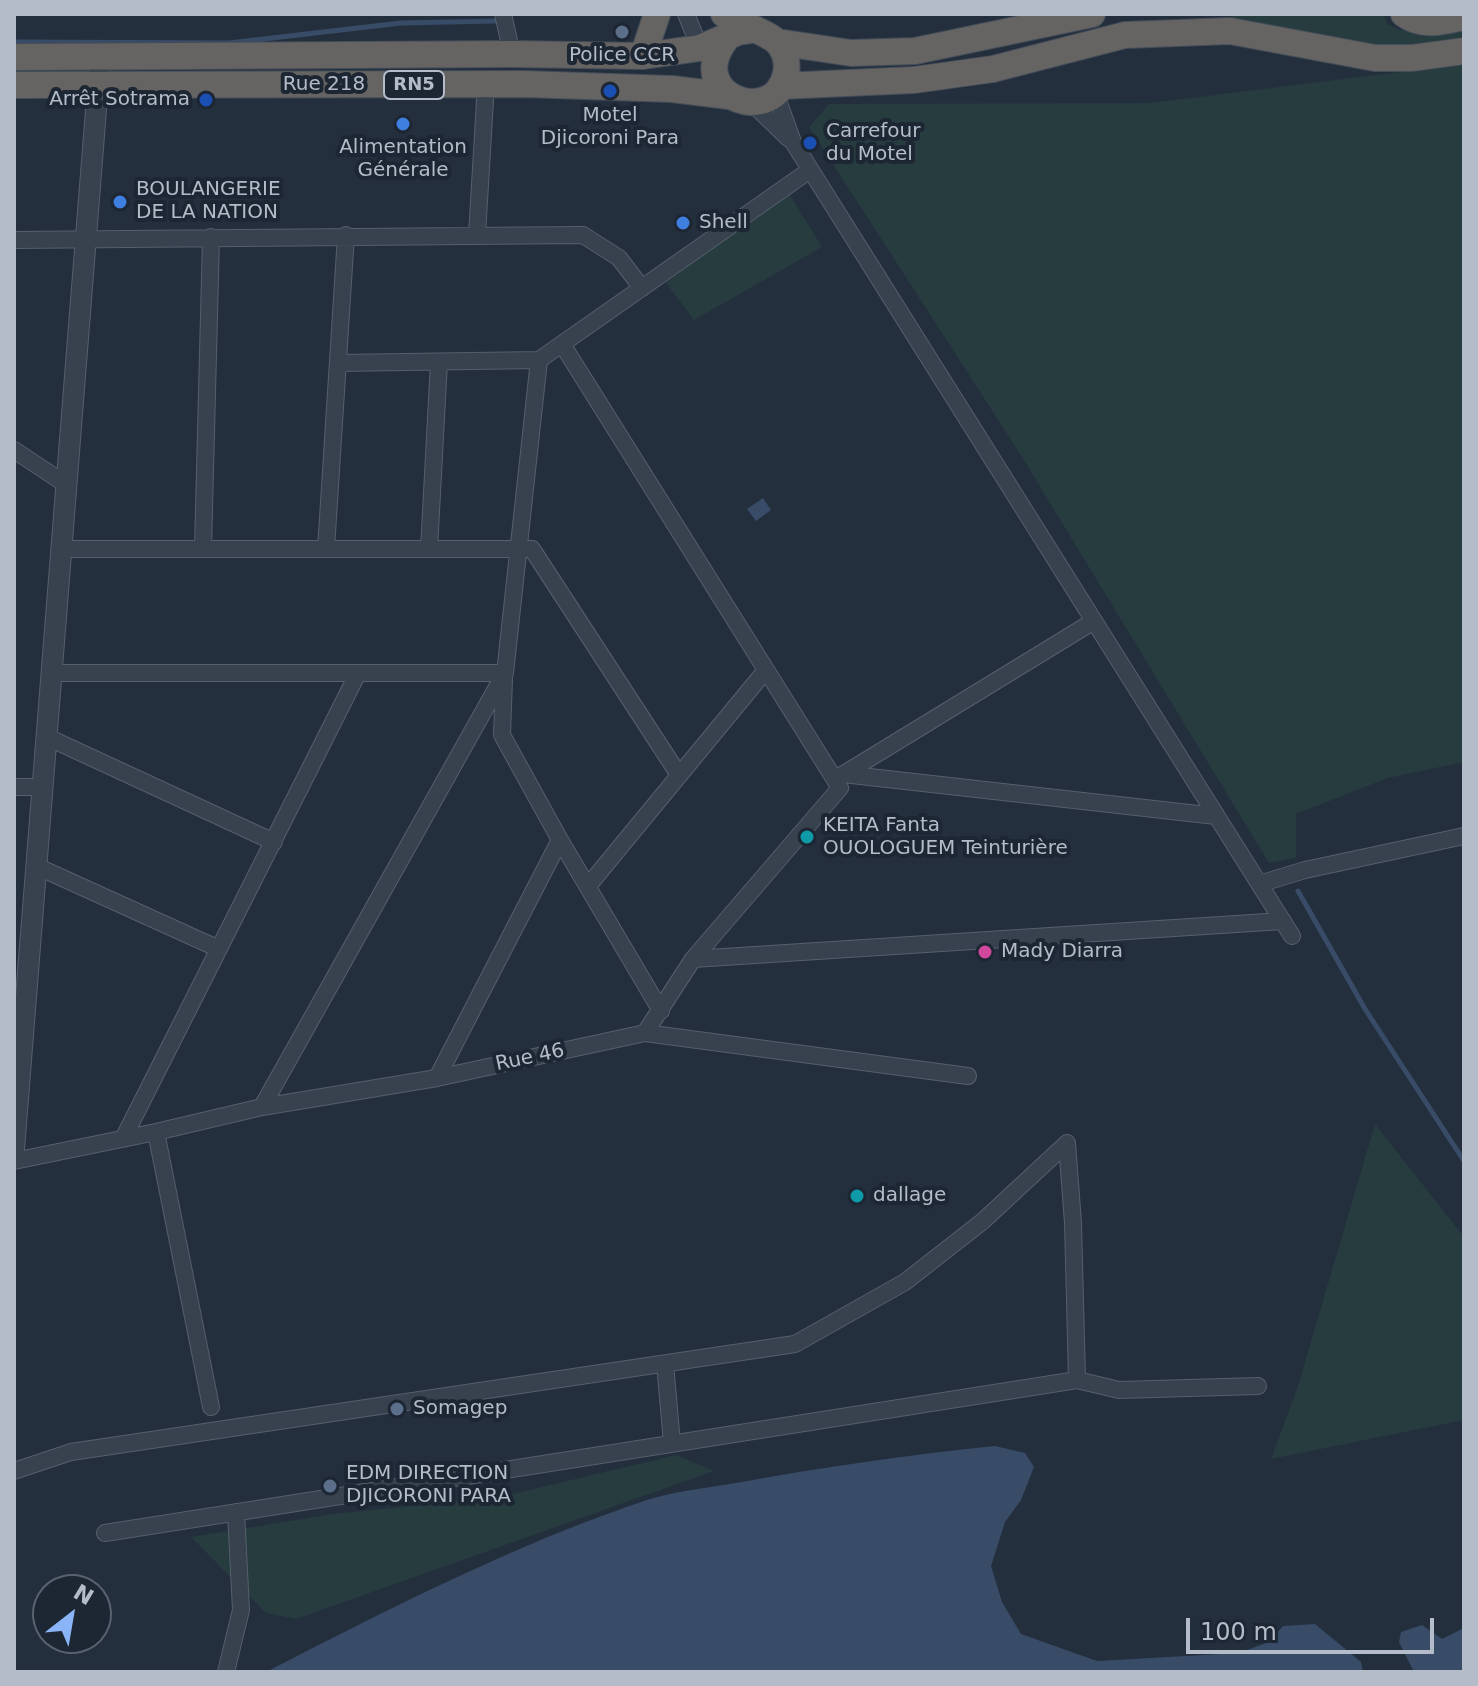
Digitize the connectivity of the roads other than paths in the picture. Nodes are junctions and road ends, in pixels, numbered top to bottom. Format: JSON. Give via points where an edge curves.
{"nodes":[{"id":1,"x":503,"y":14,"type":"edge"},
{"id":2,"x":657,"y":14,"type":"edge"},
{"id":3,"x":686,"y":14,"type":"edge"},
{"id":4,"x":1092,"y":14,"type":"edge"},
{"id":5,"x":1189,"y":14,"type":"edge"},
{"id":6,"x":1404,"y":14,"type":"edge"},
{"id":7,"x":1464,"y":17,"type":"edge"},
{"id":8,"x":725,"y":26,"type":"edge"},
{"id":9,"x":1125,"y":35,"type":"junction"},
{"id":10,"x":777,"y":42,"type":"junction"},
{"id":11,"x":700,"y":48,"type":"junction"},
{"id":12,"x":1464,"y":51,"type":"edge"},
{"id":13,"x":512,"y":54,"type":"junction"},
{"id":14,"x":100,"y":56,"type":"junction"},
{"id":15,"x":643,"y":56,"type":"junction"},
{"id":16,"x":14,"y":57,"type":"edge"},
{"id":17,"x":486,"y":84,"type":"junction"},
{"id":18,"x":14,"y":85,"type":"edge"},
{"id":19,"x":98,"y":85,"type":"junction"},
{"id":20,"x":751,"y":91,"type":"junction"},
{"id":21,"x":793,"y":142,"type":"junction"},
{"id":22,"x":810,"y":170,"type":"junction"},
{"id":23,"x":346,"y":235,"type":"junction"},
{"id":24,"x":477,"y":235,"type":"junction"},
{"id":25,"x":211,"y":237,"type":"junction"},
{"id":26,"x":87,"y":239,"type":"junction"},
{"id":27,"x":14,"y":240,"type":"edge"},
{"id":28,"x":642,"y":288,"type":"junction"},
{"id":29,"x":562,"y":344,"type":"junction"},
{"id":30,"x":539,"y":360,"type":"junction"},
{"id":31,"x":439,"y":362,"type":"junction"},
{"id":32,"x":338,"y":363,"type":"junction"},
{"id":33,"x":14,"y":450,"type":"edge"},
{"id":34,"x":67,"y":485,"type":"junction"},
{"id":35,"x":62,"y":549,"type":"junction"},
{"id":36,"x":203,"y":549,"type":"junction"},
{"id":37,"x":326,"y":549,"type":"junction"},
{"id":38,"x":429,"y":549,"type":"junction"},
{"id":39,"x":518,"y":549,"type":"junction"},
{"id":40,"x":1094,"y":621,"type":"junction"},
{"id":41,"x":766,"y":670,"type":"junction"},
{"id":42,"x":52,"y":673,"type":"junction"},
{"id":43,"x":358,"y":673,"type":"junction"},
{"id":44,"x":505,"y":673,"type":"junction"},
{"id":45,"x":47,"y":737,"type":"junction"},
{"id":46,"x":679,"y":775,"type":"junction"},
{"id":47,"x":839,"y":777,"type":"junction"},
{"id":48,"x":14,"y":787,"type":"edge"},
{"id":49,"x":43,"y":787,"type":"junction"},
{"id":50,"x":1216,"y":816,"type":"junction"},
{"id":51,"x":1464,"y":836,"type":"edge"},
{"id":52,"x":560,"y":840,"type":"junction"},
{"id":53,"x":274,"y":842,"type":"junction"},
{"id":54,"x":36,"y":866,"type":"junction"},
{"id":55,"x":1259,"y":884,"type":"junction"},
{"id":56,"x":588,"y":886,"type":"junction"},
{"id":57,"x":1283,"y":921,"type":"junction"},
{"id":58,"x":1292,"y":936,"type":"dead end"},
{"id":59,"x":219,"y":949,"type":"junction"},
{"id":60,"x":693,"y":959,"type":"junction"},
{"id":61,"x":661,"y":1011,"type":"junction"},
{"id":62,"x":645,"y":1033,"type":"junction"},
{"id":63,"x":18,"y":1049,"type":"edge"},
{"id":64,"x":968,"y":1076,"type":"dead end"},
{"id":65,"x":437,"y":1078,"type":"junction"},
{"id":66,"x":262,"y":1107,"type":"junction"},
{"id":67,"x":156,"y":1132,"type":"junction"},
{"id":68,"x":123,"y":1139,"type":"junction"},
{"id":69,"x":14,"y":1149,"type":"edge"},
{"id":70,"x":14,"y":1161,"type":"edge"},
{"id":71,"x":665,"y":1364,"type":"junction"},
{"id":72,"x":1077,"y":1380,"type":"junction"},
{"id":73,"x":1258,"y":1386,"type":"dead end"},
{"id":74,"x":211,"y":1407,"type":"dead end"},
{"id":75,"x":672,"y":1443,"type":"junction"},
{"id":76,"x":14,"y":1471,"type":"edge"},
{"id":77,"x":236,"y":1512,"type":"junction"},
{"id":78,"x":105,"y":1533,"type":"dead end"},
{"id":79,"x":226,"y":1672,"type":"edge"}],
"edges":[{"from":1,"to":13,"type":"street"},
{"from":2,"to":15,"type":"highway"},
{"from":3,"to":11,"type":"street"},
{"from":4,"to":10,"type":"highway","number":"RN5","via":[[915,51],[851,53]]},
{"from":5,"to":9,"type":"highway","number":"RN5"},
{"from":6,"to":7,"type":"highway","via":[[1430,24]]},
{"from":8,"to":10,"type":"highway","number":"RN5","via":[[766,34]]},
{"from":8,"to":11,"type":"highway","number":"RN5"},
{"from":8,"to":20,"type":"highway","via":[[714,65]]},
{"from":9,"to":12,"type":"highway","via":[[1230,31],[1375,58]]},
{"from":9,"to":20,"type":"highway","number":"RN5","via":[[993,69]]},
{"from":10,"to":20,"type":"highway","via":[[787,63]]},
{"from":11,"to":15,"type":"highway","number":"RN5"},
{"from":11,"to":20,"type":"street"},
{"from":13,"to":14,"type":"highway","number":"RN5"},
{"from":13,"to":15,"type":"highway","number":"RN5"},
{"from":14,"to":16,"type":"highway","number":"RN5"},
{"from":14,"to":19,"type":"street"},
{"from":17,"to":19,"type":"highway","name":"Rue 218","number":"RN5"},
{"from":17,"to":20,"type":"highway","name":"Rue 218","number":"RN5"},
{"from":17,"to":24,"type":"street"},
{"from":18,"to":19,"type":"highway","name":"Rue 218","number":"RN5"},
{"from":19,"to":26,"type":"street"},
{"from":20,"to":21,"type":"street"},
{"from":20,"to":21,"type":"street"},
{"from":21,"to":22,"type":"street"},
{"from":22,"to":28,"type":"street"},
{"from":22,"to":40,"type":"street"},
{"from":23,"to":24,"type":"street"},
{"from":23,"to":25,"type":"street"},
{"from":23,"to":32,"type":"street"},
{"from":24,"to":28,"type":"street","via":[[583,235],[619,258]]},
{"from":25,"to":26,"type":"street"},
{"from":25,"to":36,"type":"street"},
{"from":26,"to":27,"type":"street"},
{"from":26,"to":34,"type":"street"},
{"from":28,"to":29,"type":"street"},
{"from":29,"to":30,"type":"street"},
{"from":29,"to":41,"type":"street"},
{"from":30,"to":31,"type":"street"},
{"from":30,"to":39,"type":"street"},
{"from":31,"to":32,"type":"street"},
{"from":31,"to":38,"type":"street"},
{"from":32,"to":37,"type":"street"},
{"from":33,"to":34,"type":"street"},
{"from":34,"to":35,"type":"street"},
{"from":35,"to":36,"type":"street"},
{"from":35,"to":42,"type":"street"},
{"from":36,"to":37,"type":"street"},
{"from":37,"to":38,"type":"street"},
{"from":38,"to":39,"type":"street"},
{"from":39,"to":44,"type":"street"},
{"from":39,"to":46,"type":"street","via":[[532,549]]},
{"from":40,"to":47,"type":"street"},
{"from":40,"to":50,"type":"street"},
{"from":41,"to":46,"type":"street"},
{"from":41,"to":47,"type":"street"},
{"from":42,"to":43,"type":"street"},
{"from":42,"to":45,"type":"street"},
{"from":43,"to":44,"type":"street"},
{"from":43,"to":53,"type":"street"},
{"from":44,"to":52,"type":"street","via":[[502,735]]},
{"from":44,"to":66,"type":"street"},
{"from":45,"to":49,"type":"street"},
{"from":45,"to":53,"type":"street"},
{"from":46,"to":56,"type":"street"},
{"from":47,"to":50,"type":"street"},
{"from":47,"to":60,"type":"street","via":[[840,788]]},
{"from":48,"to":49,"type":"street"},
{"from":49,"to":54,"type":"street"},
{"from":50,"to":55,"type":"street"},
{"from":51,"to":55,"type":"street"},
{"from":52,"to":56,"type":"street"},
{"from":52,"to":65,"type":"street"},
{"from":53,"to":59,"type":"street"},
{"from":54,"to":59,"type":"street"},
{"from":54,"to":63,"type":"street"},
{"from":55,"to":57,"type":"street"},
{"from":56,"to":61,"type":"street"},
{"from":57,"to":58,"type":"street"},
{"from":57,"to":60,"type":"street"},
{"from":59,"to":68,"type":"street"},
{"from":60,"to":61,"type":"street"},
{"from":61,"to":62,"type":"street"},
{"from":62,"to":64,"type":"street","name":"Rue 46"},
{"from":62,"to":65,"type":"street","name":"Rue 46"},
{"from":63,"to":69,"type":"street"},
{"from":65,"to":66,"type":"street","name":"Rue 46"},
{"from":66,"to":67,"type":"street","name":"Rue 46"},
{"from":67,"to":68,"type":"street","name":"Rue 46"},
{"from":67,"to":74,"type":"street"},
{"from":68,"to":70,"type":"street","name":"Rue 46"},
{"from":71,"to":72,"type":"street","via":[[795,1344],[905,1282],[983,1221],[1067,1143]]},
{"from":71,"to":75,"type":"street"},
{"from":71,"to":76,"type":"street","via":[[71,1452]]},
{"from":72,"to":73,"type":"street","via":[[1119,1390]]},
{"from":72,"to":75,"type":"street"},
{"from":75,"to":77,"type":"street"},
{"from":77,"to":78,"type":"street"},
{"from":77,"to":79,"type":"street","via":[[241,1610]]}]}
